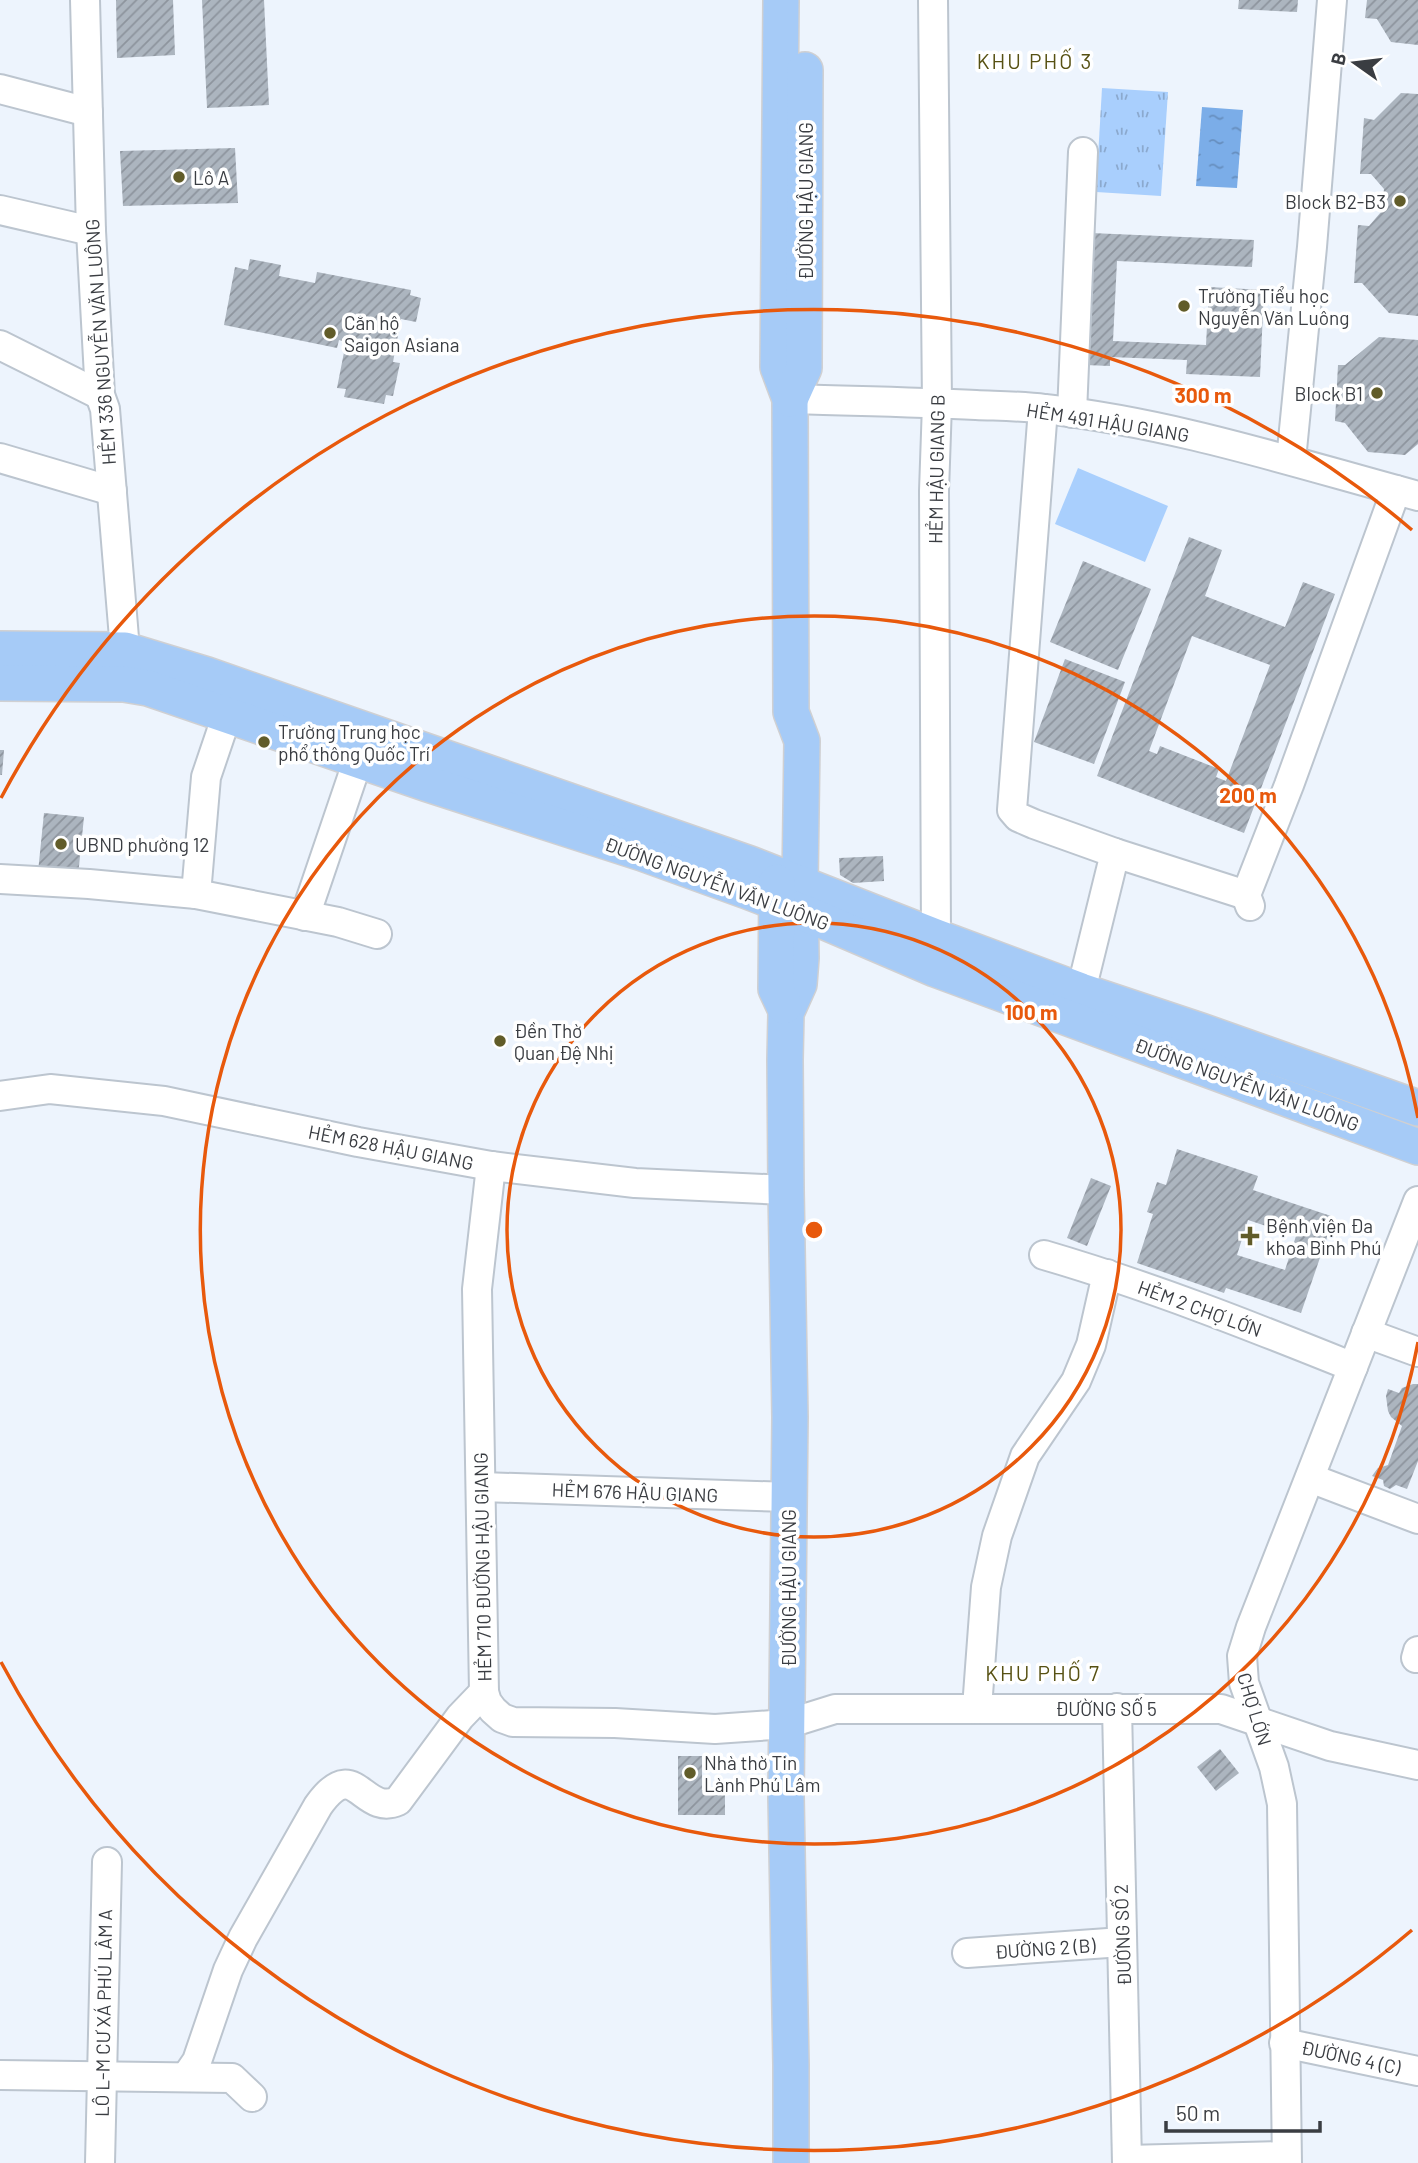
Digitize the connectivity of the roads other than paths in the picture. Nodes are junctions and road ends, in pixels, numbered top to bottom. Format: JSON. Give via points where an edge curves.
{"nodes":[{"id":1,"x":85,"y":0,"type":"edge"},
{"id":2,"x":781,"y":0,"type":"edge"},
{"id":3,"x":805,"y":0,"type":"edge"},
{"id":4,"x":933,"y":0,"type":"edge"},
{"id":5,"x":1332,"y":0,"type":"edge"},
{"id":6,"x":0,"y":89,"type":"edge"},
{"id":7,"x":88,"y":112,"type":"junction"},
{"id":8,"x":1083,"y":152,"type":"dead end"},
{"id":9,"x":0,"y":210,"type":"edge"},
{"id":10,"x":91,"y":231,"type":"junction"},
{"id":11,"x":0,"y":345,"type":"edge"},
{"id":12,"x":100,"y":395,"type":"junction"},
{"id":13,"x":790,"y":399,"type":"junction"},
{"id":14,"x":937,"y":404,"type":"junction"},
{"id":15,"x":1043,"y":409,"type":"junction"},
{"id":16,"x":1072,"y":412,"type":"junction"},
{"id":17,"x":0,"y":458,"type":"edge"},
{"id":18,"x":1291,"y":460,"type":"junction"},
{"id":19,"x":112,"y":491,"type":"junction"},
{"id":20,"x":1407,"y":493,"type":"edge"},
{"id":21,"x":0,"y":649,"type":"edge"},
{"id":22,"x":125,"y":667,"type":"junction"},
{"id":23,"x":0,"y":683,"type":"edge"},
{"id":24,"x":227,"y":715,"type":"junction"},
{"id":25,"x":358,"y":760,"type":"junction"},
{"id":26,"x":1115,"y":853,"type":"junction"},
{"id":27,"x":0,"y":879,"type":"edge"},
{"id":28,"x":789,"y":893,"type":"junction"},
{"id":29,"x":196,"y":894,"type":"junction"},
{"id":30,"x":305,"y":916,"type":"junction"},
{"id":31,"x":377,"y":933,"type":"dead end"},
{"id":32,"x":936,"y":937,"type":"junction"},
{"id":33,"x":1081,"y":991,"type":"junction"},
{"id":34,"x":0,"y":1096,"type":"edge"},
{"id":35,"x":1418,"y":1108,"type":"edge"},
{"id":36,"x":1418,"y":1147,"type":"edge"},
{"id":37,"x":491,"y":1166,"type":"junction"},
{"id":38,"x":786,"y":1190,"type":"junction"},
{"id":39,"x":1418,"y":1201,"type":"edge"},
{"id":40,"x":1044,"y":1255,"type":"dead end"},
{"id":41,"x":1107,"y":1274,"type":"junction"},
{"id":42,"x":1366,"y":1333,"type":"junction"},
{"id":43,"x":1418,"y":1352,"type":"edge"},
{"id":44,"x":1353,"y":1367,"type":"junction"},
{"id":45,"x":1310,"y":1478,"type":"junction"},
{"id":46,"x":482,"y":1487,"type":"junction"},
{"id":47,"x":789,"y":1497,"type":"junction"},
{"id":48,"x":1418,"y":1519,"type":"edge"},
{"id":49,"x":484,"y":1692,"type":"junction"},
{"id":50,"x":977,"y":1708,"type":"junction"},
{"id":51,"x":1117,"y":1708,"type":"junction"},
{"id":52,"x":1257,"y":1722,"type":"junction"},
{"id":53,"x":787,"y":1724,"type":"junction"},
{"id":54,"x":1418,"y":1765,"type":"edge"},
{"id":55,"x":107,"y":1862,"type":"dead end"},
{"id":56,"x":1122,"y":1942,"type":"junction"},
{"id":57,"x":967,"y":1953,"type":"dead end"},
{"id":58,"x":1284,"y":2043,"type":"junction"},
{"id":59,"x":1418,"y":2071,"type":"edge"},
{"id":60,"x":0,"y":2075,"type":"edge"},
{"id":61,"x":102,"y":2076,"type":"junction"},
{"id":62,"x":186,"y":2077,"type":"junction"},
{"id":63,"x":252,"y":2097,"type":"dead end"},
{"id":64,"x":1287,"y":2160,"type":"edge"},
{"id":65,"x":1127,"y":2161,"type":"edge"},
{"id":66,"x":100,"y":2163,"type":"edge"},
{"id":67,"x":791,"y":2163,"type":"edge"}],
"edges":[{"from":1,"to":7,"type":"street","name":"HẺM 336 NGUYỄN VĂN LUÔNG"},
{"from":2,"to":13,"type":"main road","name":"ĐƯỜNG HẬU GIANG","via":[[778,367]]},
{"from":3,"to":13,"type":"main road","name":"ĐƯỜNG HẬU GIANG","via":[[804,368]]},
{"from":4,"to":14,"type":"street","name":"HẺM HẬU GIANG B"},
{"from":5,"to":18,"type":"street"},
{"from":6,"to":7,"type":"street"},
{"from":7,"to":10,"type":"street","name":"HẺM 336 NGUYỄN VĂN LUÔNG"},
{"from":8,"to":16,"type":"street"},
{"from":9,"to":10,"type":"street"},
{"from":10,"to":12,"type":"street","name":"HẺM 336 NGUYỄN VĂN LUÔNG"},
{"from":11,"to":12,"type":"street"},
{"from":12,"to":19,"type":"street","name":"HẺM 336 NGUYỄN VĂN LUÔNG"},
{"from":13,"to":14,"type":"street","name":"HẺM 491 HẬU GIANG"},
{"from":13,"to":28,"type":"main road","name":"ĐƯỜNG HẬU GIANG","via":[[792,712],[802,741]]},
{"from":14,"to":15,"type":"street","name":"HẺM 491 HẬU GIANG"},
{"from":14,"to":32,"type":"street","name":"HẺM HẬU GIANG B"},
{"from":15,"to":16,"type":"street","name":"HẺM 491 HẬU GIANG"},
{"from":15,"to":26,"type":"street","via":[[1012,810],[1034,824]]},
{"from":16,"to":18,"type":"street","name":"HẺM 491 HẬU GIANG"},
{"from":17,"to":19,"type":"street"},
{"from":18,"to":20,"type":"street","name":"HẺM 491 HẬU GIANG"},
{"from":19,"to":22,"type":"street","name":"HẺM 336 NGUYỄN VĂN LUÔNG"},
{"from":20,"to":26,"type":"street","via":[[1289,785],[1248,901]]},
{"from":21,"to":22,"type":"main road","name":"ĐƯỜNG NGUYỄN VĂN LUÔNG"},
{"from":22,"to":23,"type":"main road","name":"ĐƯỜNG NGUYỄN VĂN LUÔNG"},
{"from":22,"to":24,"type":"main road","name":"ĐƯỜNG NGUYỄN VĂN LUÔNG","via":[[148,688]]},
{"from":22,"to":28,"type":"main road","name":"ĐƯỜNG NGUYỄN VĂN LUÔNG","via":[[207,675]]},
{"from":24,"to":25,"type":"main road","name":"ĐƯỜNG NGUYỄN VĂN LUÔNG"},
{"from":24,"to":29,"type":"street","via":[[206,777]]},
{"from":25,"to":28,"type":"main road","name":"ĐƯỜNG NGUYỄN VĂN LUÔNG","via":[[642,853]]},
{"from":25,"to":30,"type":"street"},
{"from":26,"to":33,"type":"street"},
{"from":27,"to":29,"type":"street"},
{"from":28,"to":32,"type":"main road","name":"ĐƯỜNG NGUYỄN VĂN LUÔNG"},
{"from":28,"to":36,"type":"main road","name":"ĐƯỜNG NGUYỄN VĂN LUÔNG","via":[[935,969]]},
{"from":28,"to":38,"type":"main road","name":"ĐƯỜNG HẬU GIANG","via":[[776,989],[786,1013]]},
{"from":29,"to":30,"type":"street"},
{"from":30,"to":31,"type":"street"},
{"from":32,"to":33,"type":"main road","name":"ĐƯỜNG NGUYỄN VĂN LUÔNG"},
{"from":33,"to":35,"type":"main road","name":"ĐƯỜNG NGUYỄN VĂN LUÔNG"},
{"from":34,"to":37,"type":"street","name":"HẺM 628 HẬU GIANG","via":[[50,1089],[164,1101]]},
{"from":37,"to":38,"type":"street","name":"HẺM 628 HẬU GIANG","via":[[635,1183]]},
{"from":37,"to":46,"type":"street","name":"HẺM 710 ĐƯỜNG HẬU GIANG","via":[[477,1289]]},
{"from":38,"to":47,"type":"main road","name":"ĐƯỜNG HẬU GIANG"},
{"from":39,"to":42,"type":"street","name":"CHỢ LỚN"},
{"from":40,"to":41,"type":"street","name":"HẺM 2 CHỢ LỚN"},
{"from":41,"to":44,"type":"street","name":"HẺM 2 CHỢ LỚN"},
{"from":41,"to":50,"type":"street","via":[[1091,1345],[1076,1381],[1024,1456],[997,1536],[986,1587]]},
{"from":42,"to":43,"type":"street"},
{"from":42,"to":44,"type":"street","name":"CHỢ LỚN"},
{"from":44,"to":45,"type":"street","name":"CHỢ LỚN"},
{"from":45,"to":48,"type":"street"},
{"from":45,"to":52,"type":"street","name":"CHỢ LỚN","via":[[1242,1656],[1244,1683]]},
{"from":46,"to":47,"type":"street","name":"HẺM 676 HẬU GIANG"},
{"from":46,"to":49,"type":"street","name":"HẺM 710 ĐƯỜNG HẬU GIANG"},
{"from":47,"to":53,"type":"main road","name":"ĐƯỜNG HẬU GIANG"},
{"from":49,"to":53,"type":"street","name":"HẺM 710 ĐƯỜNG HẬU GIANG","via":[[493,1710],[513,1721],[715,1729]]},
{"from":49,"to":62,"type":"street","via":[[398,1801],[383,1804],[344,1784],[328,1791],[243,1938],[197,2061]]},
{"from":50,"to":51,"type":"street","name":"ĐƯỜNG SỐ 5"},
{"from":50,"to":53,"type":"street","name":"ĐƯỜNG SỐ 5","via":[[835,1709]]},
{"from":51,"to":52,"type":"street","name":"ĐƯỜNG SỐ 5","via":[[1221,1709]]},
{"from":51,"to":56,"type":"street","name":"ĐƯỜNG SỐ 2"},
{"from":52,"to":54,"type":"street","name":"ĐƯỜNG SỐ 5","via":[[1329,1746]]},
{"from":52,"to":58,"type":"street","name":"CHỢ LỚN","via":[[1283,1804]]},
{"from":53,"to":67,"type":"main road","name":"ĐƯỜNG HẬU GIANG"},
{"from":55,"to":61,"type":"street","name":"LÔ L-M CƯ XÁ PHÚ LÂM A"},
{"from":56,"to":57,"type":"street","name":"ĐƯỜNG 2 (B)"},
{"from":56,"to":65,"type":"street","name":"ĐƯỜNG SỐ 2"},
{"from":58,"to":59,"type":"street","name":"ĐƯỜNG 4 (C)"},
{"from":58,"to":64,"type":"street","name":"CHỢ LỚN"},
{"from":60,"to":61,"type":"street"},
{"from":61,"to":62,"type":"street"},
{"from":61,"to":66,"type":"street","name":"LÔ L-M CƯ XÁ PHÚ LÂM A"},
{"from":62,"to":63,"type":"street","via":[[232,2078]]},
{"from":64,"to":65,"type":"street"}]}
